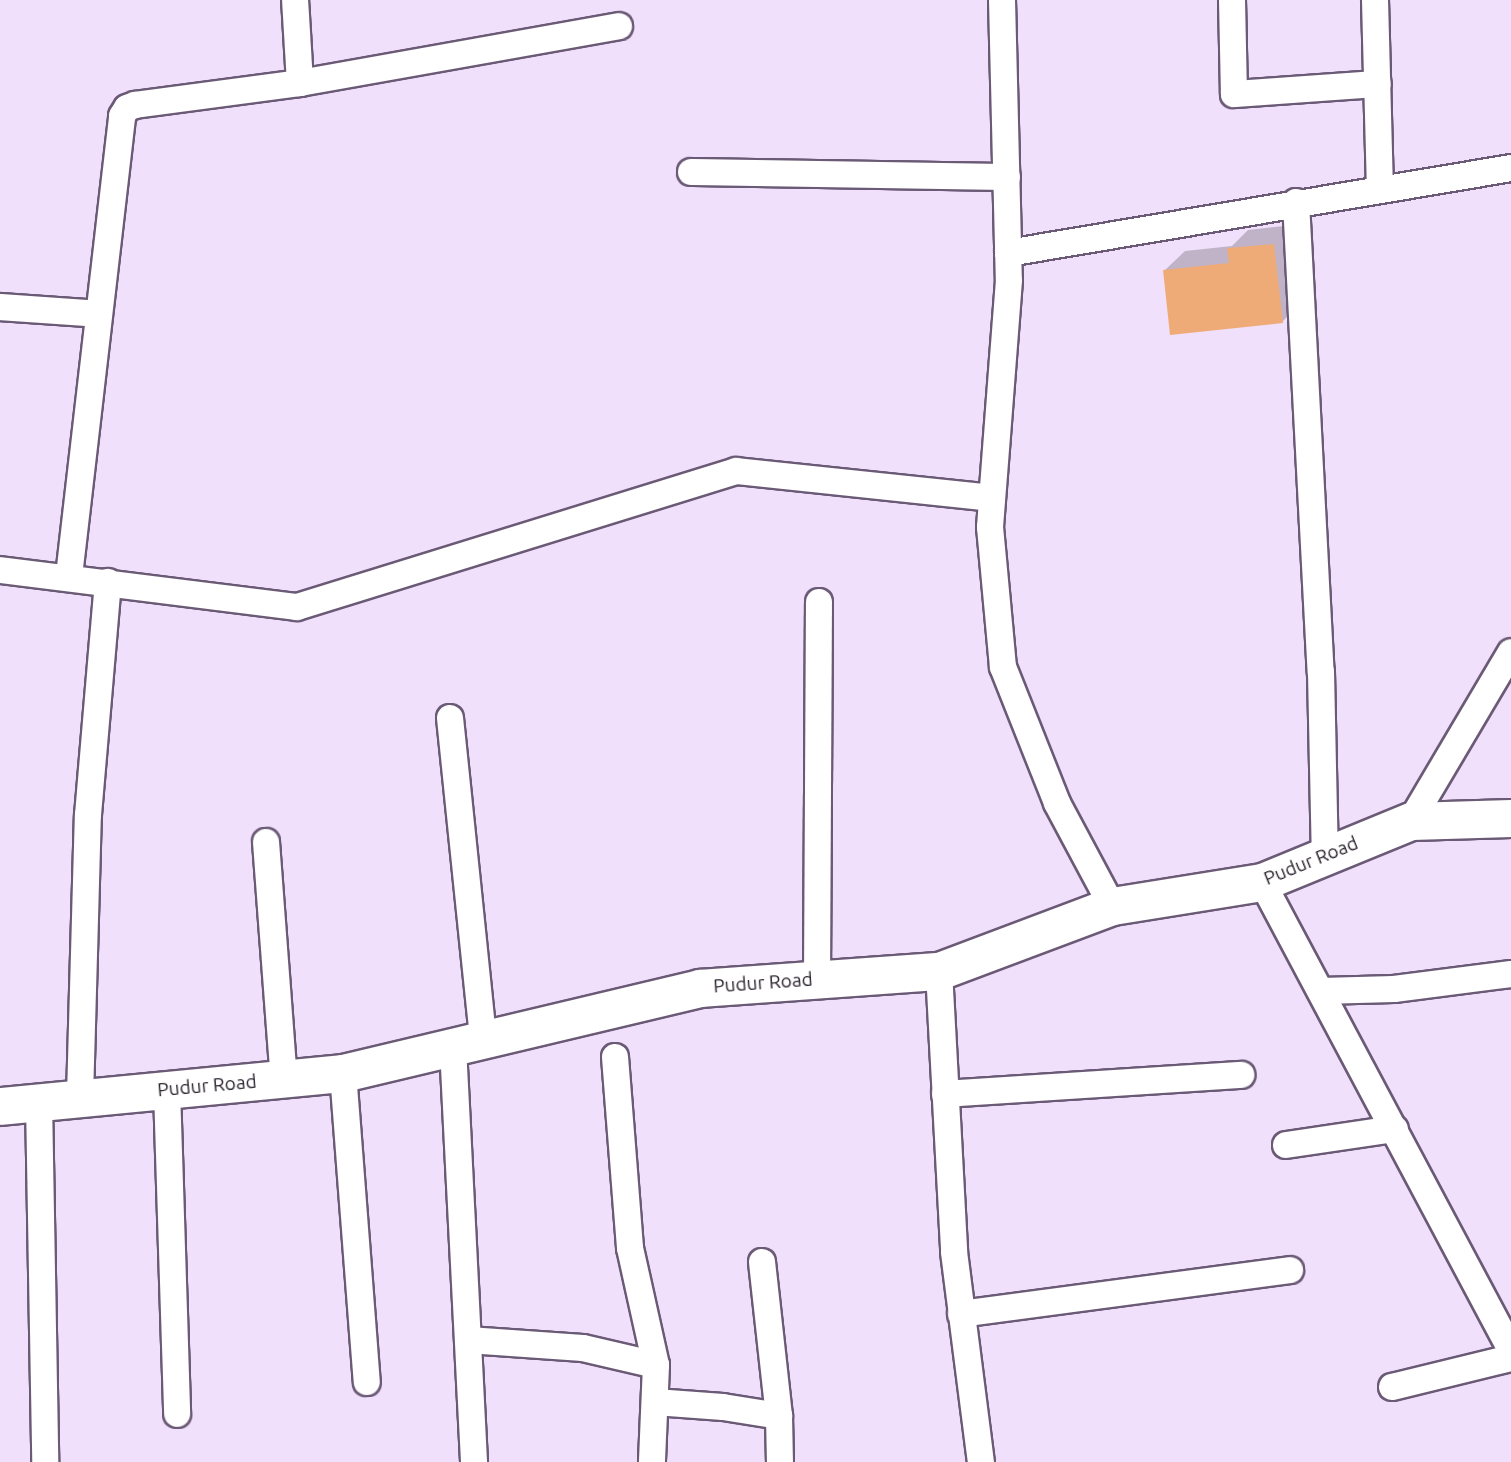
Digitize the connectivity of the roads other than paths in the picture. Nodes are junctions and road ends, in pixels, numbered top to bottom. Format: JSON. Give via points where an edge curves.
{"nodes":[{"id":1,"x":295,"y":0,"type":"edge"},
{"id":2,"x":1002,"y":0,"type":"edge"},
{"id":3,"x":1232,"y":0,"type":"edge"},
{"id":4,"x":1375,"y":0,"type":"edge"},
{"id":5,"x":619,"y":26,"type":"dead end"},
{"id":6,"x":300,"y":83,"type":"junction"},
{"id":7,"x":1378,"y":83,"type":"junction"},
{"id":8,"x":1511,"y":168,"type":"edge"},
{"id":9,"x":691,"y":172,"type":"dead end"},
{"id":10,"x":1007,"y":177,"type":"junction"},
{"id":11,"x":1380,"y":188,"type":"junction"},
{"id":12,"x":1296,"y":202,"type":"junction"},
{"id":13,"x":1008,"y":253,"type":"junction"},
{"id":14,"x":0,"y":307,"type":"edge"},
{"id":15,"x":99,"y":314,"type":"junction"},
{"id":16,"x":992,"y":498,"type":"junction"},
{"id":17,"x":0,"y":569,"type":"edge"},
{"id":18,"x":69,"y":576,"type":"junction"},
{"id":19,"x":108,"y":582,"type":"junction"},
{"id":20,"x":820,"y":602,"type":"dead end"},
{"id":21,"x":1511,"y":652,"type":"edge"},
{"id":22,"x":450,"y":718,"type":"dead end"},
{"id":23,"x":1511,"y":818,"type":"edge"},
{"id":24,"x":1411,"y":821,"type":"junction"},
{"id":25,"x":266,"y":842,"type":"dead end"},
{"id":26,"x":1325,"y":856,"type":"junction"},
{"id":27,"x":1262,"y":882,"type":"junction"},
{"id":28,"x":1112,"y":906,"type":"junction"},
{"id":29,"x":939,"y":971,"type":"junction"},
{"id":30,"x":1511,"y":974,"type":"edge"},
{"id":31,"x":817,"y":980,"type":"junction"},
{"id":32,"x":1321,"y":991,"type":"junction"},
{"id":33,"x":468,"y":1044,"type":"junction"},
{"id":34,"x":615,"y":1057,"type":"dead end"},
{"id":35,"x":343,"y":1073,"type":"junction"},
{"id":36,"x":1241,"y":1075,"type":"dead end"},
{"id":37,"x":284,"y":1079,"type":"junction"},
{"id":38,"x":167,"y":1090,"type":"junction"},
{"id":39,"x":946,"y":1094,"type":"junction"},
{"id":40,"x":80,"y":1097,"type":"junction"},
{"id":41,"x":39,"y":1101,"type":"junction"},
{"id":42,"x":0,"y":1106,"type":"edge"},
{"id":43,"x":1395,"y":1129,"type":"junction"},
{"id":44,"x":1286,"y":1144,"type":"dead end"},
{"id":45,"x":762,"y":1262,"type":"dead end"},
{"id":46,"x":1290,"y":1270,"type":"dead end"},
{"id":47,"x":961,"y":1314,"type":"junction"},
{"id":48,"x":468,"y":1340,"type":"junction"},
{"id":49,"x":1511,"y":1350,"type":"edge"},
{"id":50,"x":1511,"y":1359,"type":"edge"},
{"id":51,"x":656,"y":1365,"type":"junction"},
{"id":52,"x":367,"y":1382,"type":"dead end"},
{"id":53,"x":1392,"y":1387,"type":"dead end"},
{"id":54,"x":654,"y":1402,"type":"junction"},
{"id":55,"x":177,"y":1415,"type":"dead end"},
{"id":56,"x":779,"y":1416,"type":"junction"},
{"id":57,"x":46,"y":1462,"type":"edge"},
{"id":58,"x":474,"y":1462,"type":"edge"},
{"id":59,"x":652,"y":1462,"type":"edge"},
{"id":60,"x":780,"y":1462,"type":"edge"},
{"id":61,"x":981,"y":1462,"type":"edge"}],
"edges":[{"from":1,"to":6,"type":"street"},
{"from":2,"to":10,"type":"street"},
{"from":3,"to":7,"type":"street","via":[[1234,94]]},
{"from":4,"to":7,"type":"street"},
{"from":5,"to":6,"type":"street"},
{"from":6,"to":15,"type":"street","via":[[127,108],[122,116]]},
{"from":7,"to":11,"type":"street"},
{"from":8,"to":11,"type":"street"},
{"from":9,"to":10,"type":"street"},
{"from":10,"to":13,"type":"street"},
{"from":11,"to":12,"type":"street"},
{"from":12,"to":13,"type":"street"},
{"from":12,"to":26,"type":"street","via":[[1321,672]]},
{"from":13,"to":16,"type":"street"},
{"from":14,"to":15,"type":"street"},
{"from":15,"to":18,"type":"street"},
{"from":16,"to":19,"type":"street","via":[[736,471],[297,607]]},
{"from":16,"to":28,"type":"street","via":[[989,527],[1003,667],[1057,803]]},
{"from":17,"to":18,"type":"street"},
{"from":18,"to":19,"type":"street"},
{"from":19,"to":40,"type":"street","via":[[88,815]]},
{"from":20,"to":31,"type":"street"},
{"from":21,"to":24,"type":"street"},
{"from":22,"to":33,"type":"street"},
{"from":23,"to":24,"type":"street","name":"Pudur Road"},
{"from":24,"to":26,"type":"street","name":"Pudur Road"},
{"from":25,"to":37,"type":"street"},
{"from":26,"to":27,"type":"street","name":"Pudur Road"},
{"from":27,"to":28,"type":"street","name":"Pudur Road"},
{"from":27,"to":32,"type":"street"},
{"from":28,"to":29,"type":"street","name":"Pudur Road"},
{"from":29,"to":31,"type":"street","name":"Pudur Road"},
{"from":29,"to":39,"type":"street"},
{"from":30,"to":32,"type":"street","via":[[1394,989]]},
{"from":31,"to":33,"type":"street","name":"Pudur Road","via":[[700,988]]},
{"from":32,"to":43,"type":"street"},
{"from":33,"to":35,"type":"street","name":"Pudur Road"},
{"from":33,"to":48,"type":"street"},
{"from":34,"to":51,"type":"street","via":[[630,1248]]},
{"from":35,"to":37,"type":"street","name":"Pudur Road"},
{"from":35,"to":52,"type":"street"},
{"from":36,"to":39,"type":"street"},
{"from":37,"to":38,"type":"street","name":"Pudur Road"},
{"from":38,"to":40,"type":"street","name":"Pudur Road"},
{"from":38,"to":55,"type":"street"},
{"from":39,"to":47,"type":"street"},
{"from":40,"to":41,"type":"street","name":"Pudur Road"},
{"from":41,"to":42,"type":"street","name":"Pudur Road"},
{"from":41,"to":57,"type":"street"},
{"from":43,"to":44,"type":"street"},
{"from":43,"to":49,"type":"street"},
{"from":45,"to":56,"type":"street"},
{"from":46,"to":47,"type":"street"},
{"from":47,"to":61,"type":"street"},
{"from":48,"to":51,"type":"street","via":[[583,1348]]},
{"from":48,"to":58,"type":"street"},
{"from":50,"to":53,"type":"street"},
{"from":51,"to":54,"type":"street"},
{"from":54,"to":56,"type":"street"},
{"from":54,"to":59,"type":"street"},
{"from":56,"to":60,"type":"street"}]}
